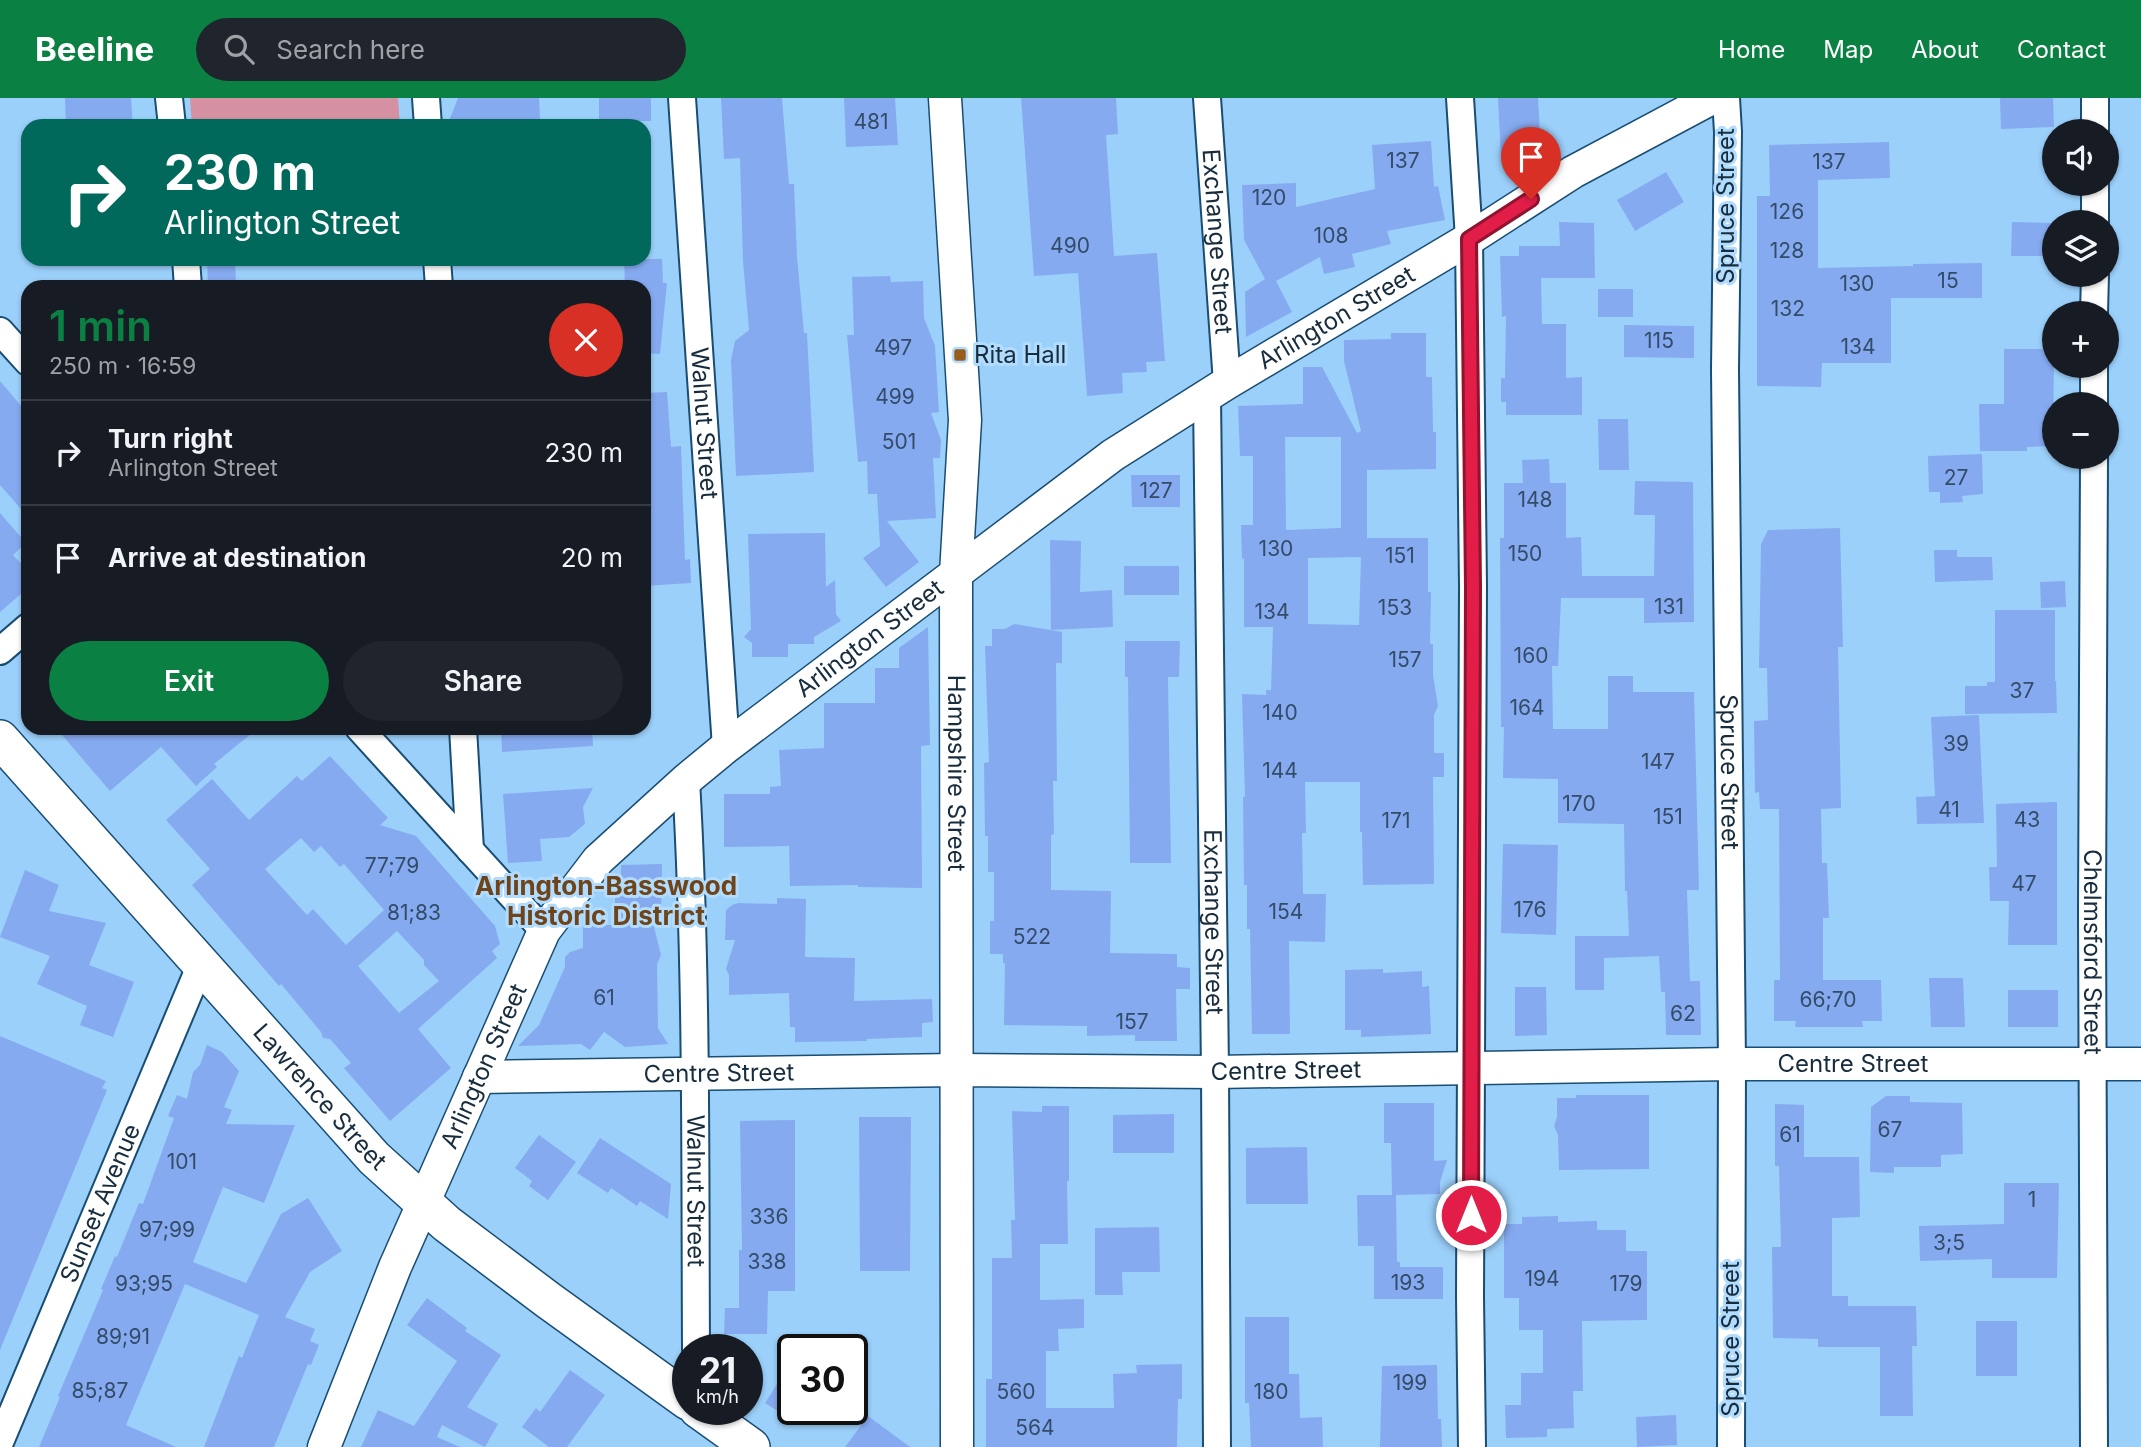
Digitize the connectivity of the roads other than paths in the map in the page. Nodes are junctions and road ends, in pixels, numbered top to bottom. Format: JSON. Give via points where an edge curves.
{"nodes":[{"id":1,"x":169,"y":98,"type":"edge"},
{"id":2,"x":426,"y":98,"type":"edge"},
{"id":3,"x":682,"y":98,"type":"edge"},
{"id":4,"x":945,"y":98,"type":"edge"},
{"id":5,"x":1207,"y":98,"type":"edge"},
{"id":6,"x":1461,"y":98,"type":"edge"},
{"id":7,"x":1712,"y":98,"type":"edge"},
{"id":8,"x":1726,"y":98,"type":"edge"},
{"id":9,"x":2095,"y":98,"type":"edge"},
{"id":10,"x":171,"y":119,"type":"edge"},
{"id":11,"x":428,"y":119,"type":"edge"},
{"id":12,"x":2095,"y":119,"type":"edge"},
{"id":13,"x":1469,"y":239,"type":"junction"},
{"id":14,"x":0,"y":331,"type":"edge"},
{"id":15,"x":21,"y":354,"type":"edge"},
{"id":16,"x":1217,"y":390,"type":"junction"},
{"id":17,"x":2094,"y":469,"type":"edge"},
{"id":18,"x":956,"y":574,"type":"junction"},
{"id":19,"x":21,"y":633,"type":"edge"},
{"id":20,"x":0,"y":651,"type":"edge"},
{"id":21,"x":365,"y":735,"type":"edge"},
{"id":22,"x":463,"y":735,"type":"edge"},
{"id":23,"x":0,"y":739,"type":"edge"},
{"id":24,"x":726,"y":747,"type":"junction"},
{"id":25,"x":685,"y":780,"type":"junction"},
{"id":26,"x":470,"y":850,"type":"junction"},
{"id":27,"x":544,"y":931,"type":"junction"},
{"id":28,"x":201,"y":964,"type":"junction"},
{"id":29,"x":1732,"y":1064,"type":"junction"},
{"id":30,"x":2093,"y":1064,"type":"junction"},
{"id":31,"x":2141,"y":1064,"type":"edge"},
{"id":32,"x":1471,"y":1068,"type":"junction"},
{"id":33,"x":957,"y":1070,"type":"junction"},
{"id":34,"x":1215,"y":1072,"type":"junction"},
{"id":35,"x":695,"y":1074,"type":"junction"},
{"id":36,"x":479,"y":1077,"type":"junction"},
{"id":37,"x":423,"y":1203,"type":"junction"},
{"id":38,"x":696,"y":1334,"type":"edge"},
{"id":39,"x":672,"y":1389,"type":"edge"},
{"id":40,"x":720,"y":1425,"type":"edge"},
{"id":41,"x":0,"y":1442,"type":"edge"},
{"id":42,"x":324,"y":1447,"type":"edge"},
{"id":43,"x":751,"y":1447,"type":"edge"},
{"id":44,"x":957,"y":1447,"type":"edge"},
{"id":45,"x":1217,"y":1447,"type":"edge"},
{"id":46,"x":1472,"y":1447,"type":"edge"},
{"id":47,"x":1731,"y":1447,"type":"edge"},
{"id":48,"x":2094,"y":1447,"type":"edge"}],
"edges":[{"from":1,"to":10,"type":"street"},
{"from":2,"to":11,"type":"street"},
{"from":3,"to":24,"type":"street","name":"Walnut Street"},
{"from":4,"to":18,"type":"street","name":"Hampshire Street","via":[[965,420]]},
{"from":5,"to":16,"type":"street","name":"Exchange Street"},
{"from":6,"to":13,"type":"street"},
{"from":7,"to":13,"type":"street","name":"Arlington Street","via":[[1573,172]]},
{"from":8,"to":29,"type":"street","name":"Spruce Street"},
{"from":9,"to":12,"type":"street"},
{"from":13,"to":16,"type":"street","name":"Arlington Street"},
{"from":13,"to":32,"type":"street"},
{"from":14,"to":15,"type":"street"},
{"from":16,"to":18,"type":"street","name":"Arlington Street","via":[[1113,455]]},
{"from":16,"to":34,"type":"street","name":"Exchange Street"},
{"from":17,"to":30,"type":"street","name":"Chelmsford Street"},
{"from":18,"to":24,"type":"street","name":"Arlington Street"},
{"from":18,"to":33,"type":"street","name":"Hampshire Street"},
{"from":19,"to":20,"type":"street"},
{"from":21,"to":26,"type":"street"},
{"from":22,"to":26,"type":"street"},
{"from":23,"to":28,"type":"main road","name":"Lawrence Street"},
{"from":24,"to":25,"type":"street","name":"Arlington Street"},
{"from":25,"to":27,"type":"street","name":"Arlington Street","via":[[598,860]]},
{"from":25,"to":35,"type":"street","name":"Walnut Street"},
{"from":26,"to":27,"type":"street"},
{"from":27,"to":36,"type":"street","name":"Arlington Street"},
{"from":28,"to":37,"type":"main road","name":"Lawrence Street","via":[[374,1158]]},
{"from":28,"to":41,"type":"street","name":"Sunset Avenue"},
{"from":29,"to":30,"type":"street","name":"Centre Street"},
{"from":29,"to":32,"type":"street","name":"Centre Street"},
{"from":29,"to":47,"type":"street","name":"Spruce Street"},
{"from":30,"to":31,"type":"street","name":"Centre Street"},
{"from":30,"to":48,"type":"street","name":"Chelmsford Street"},
{"from":32,"to":34,"type":"street","name":"Centre Street"},
{"from":32,"to":46,"type":"street"},
{"from":33,"to":34,"type":"street","name":"Centre Street"},
{"from":33,"to":35,"type":"street","name":"Centre Street"},
{"from":33,"to":44,"type":"street","name":"Hampshire Street"},
{"from":34,"to":45,"type":"street","name":"Exchange Street"},
{"from":35,"to":36,"type":"street","name":"Centre Street"},
{"from":35,"to":38,"type":"street","name":"Walnut Street"},
{"from":36,"to":37,"type":"street","name":"Arlington Street"},
{"from":37,"to":39,"type":"main road","name":"Lawrence Street"},
{"from":37,"to":42,"type":"street","name":"Arlington Street"},
{"from":40,"to":43,"type":"main road"}]}
